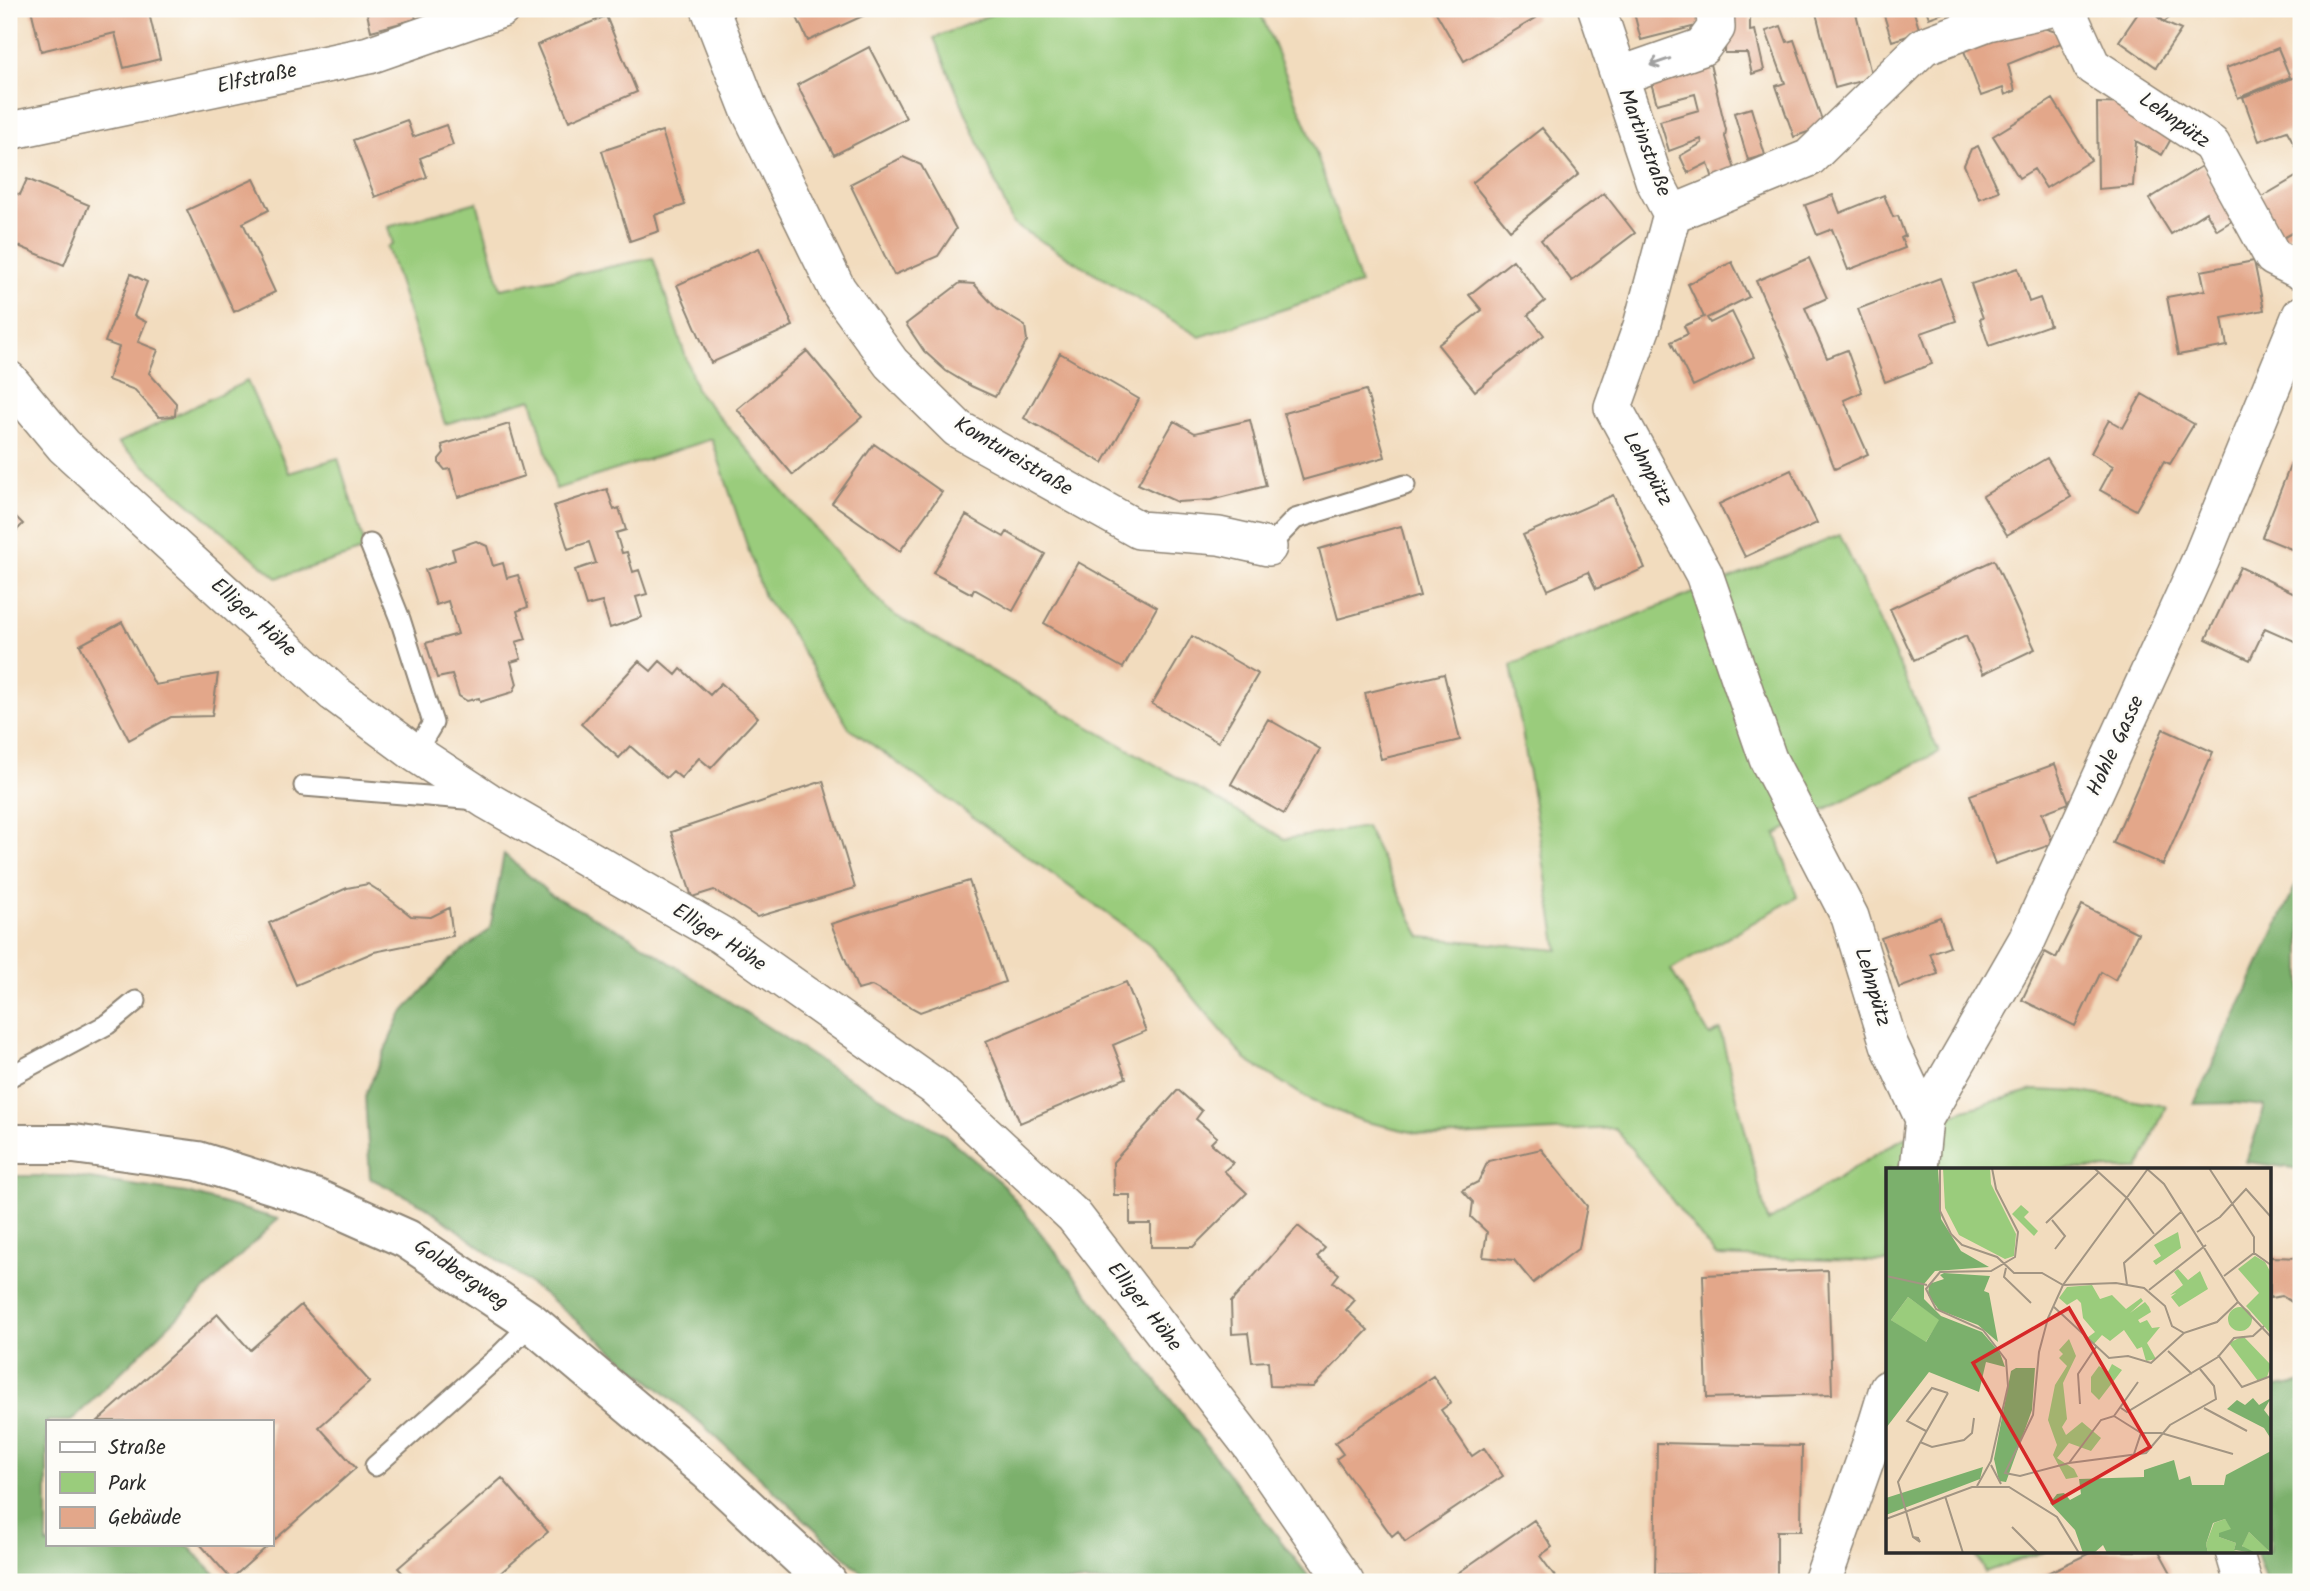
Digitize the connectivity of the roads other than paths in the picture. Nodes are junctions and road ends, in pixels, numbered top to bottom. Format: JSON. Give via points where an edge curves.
{"nodes":[{"id":1,"x":501,"y":9,"type":"edge"},
{"id":2,"x":710,"y":9,"type":"edge"},
{"id":3,"x":1597,"y":9,"type":"edge"},
{"id":4,"x":1715,"y":9,"type":"edge"},
{"id":5,"x":2047,"y":9,"type":"edge"},
{"id":6,"x":2066,"y":9,"type":"edge"},
{"id":7,"x":1619,"y":76,"type":"junction"},
{"id":8,"x":9,"y":131,"type":"edge"},
{"id":9,"x":1672,"y":214,"type":"junction"},
{"id":10,"x":2301,"y":271,"type":"edge"},
{"id":11,"x":2301,"y":315,"type":"edge"},
{"id":12,"x":9,"y":380,"type":"edge"},
{"id":13,"x":1405,"y":485,"type":"dead end"},
{"id":14,"x":370,"y":544,"type":"dead end"},
{"id":15,"x":1268,"y":547,"type":"joint"},
{"id":16,"x":415,"y":753,"type":"junction"},
{"id":17,"x":304,"y":786,"type":"dead end"},
{"id":18,"x":488,"y":801,"type":"junction"},
{"id":19,"x":135,"y":1001,"type":"dead end"},
{"id":20,"x":9,"y":1077,"type":"edge"},
{"id":21,"x":1924,"y":1119,"type":"junction"},
{"id":22,"x":9,"y":1144,"type":"edge"},
{"id":23,"x":1919,"y":1168,"type":"edge"},
{"id":24,"x":532,"y":1323,"type":"junction"},
{"id":25,"x":1886,"y":1396,"type":"edge"},
{"id":26,"x":375,"y":1466,"type":"dead end"},
{"id":27,"x":2234,"y":1552,"type":"edge"},
{"id":28,"x":827,"y":1582,"type":"edge"},
{"id":29,"x":1345,"y":1582,"type":"edge"},
{"id":30,"x":1822,"y":1582,"type":"edge"},
{"id":31,"x":2244,"y":1582,"type":"edge"}],
"edges":[{"from":1,"to":8,"type":"street","name":"Elfstraße","via":[[369,55]]},
{"from":2,"to":15,"type":"street","name":"Komtureistraße","via":[[748,109],[837,289],[891,363],[958,429],[1139,530],[1219,536]]},
{"from":3,"to":7,"type":"street"},
{"from":4,"to":7,"type":"street","name":"Martinstraße","one_way":true,"via":[[1716,28],[1702,47]]},
{"from":5,"to":9,"type":"street","via":[[1987,22],[1924,46],[1809,158]]},
{"from":6,"to":10,"type":"street","name":"Lehnpütz","via":[[2092,66],[2211,144],[2273,257]]},
{"from":7,"to":9,"type":"street","name":"Martinstraße","via":[[1654,180]]},
{"from":9,"to":21,"type":"street","name":"Lehnpütz","via":[[1642,326],[1613,407],[1704,574],[1768,759],[1850,917],[1889,1044]]},
{"from":11,"to":21,"type":"street","name":"Hohle Gasse","via":[[2201,559],[2027,940]]},
{"from":12,"to":16,"type":"street","name":"Elliger Höhe","via":[[74,455],[334,693]]},
{"from":13,"to":15,"type":"lane","name":"Komtureistraße","via":[[1295,519]]},
{"from":14,"to":16,"type":"lane","via":[[433,723]]},
{"from":16,"to":18,"type":"street","name":"Elliger Höhe"},
{"from":17,"to":18,"type":"lane"},
{"from":18,"to":29,"type":"street","name":"Elliger Höhe","via":[[721,936],[935,1087],[1074,1216],[1252,1447]]},
{"from":19,"to":20,"type":"lane","via":[[108,1024]]},
{"from":21,"to":23,"type":"street","name":"Hohle Gasse"},
{"from":22,"to":24,"type":"street","name":"Goldbergweg","via":[[74,1144],[198,1161],[316,1198],[407,1239]]},
{"from":24,"to":26,"type":"lane"},
{"from":24,"to":28,"type":"street","name":"Goldbergweg","via":[[709,1472]]},
{"from":25,"to":30,"type":"street"},
{"from":27,"to":31,"type":"street"}]}
